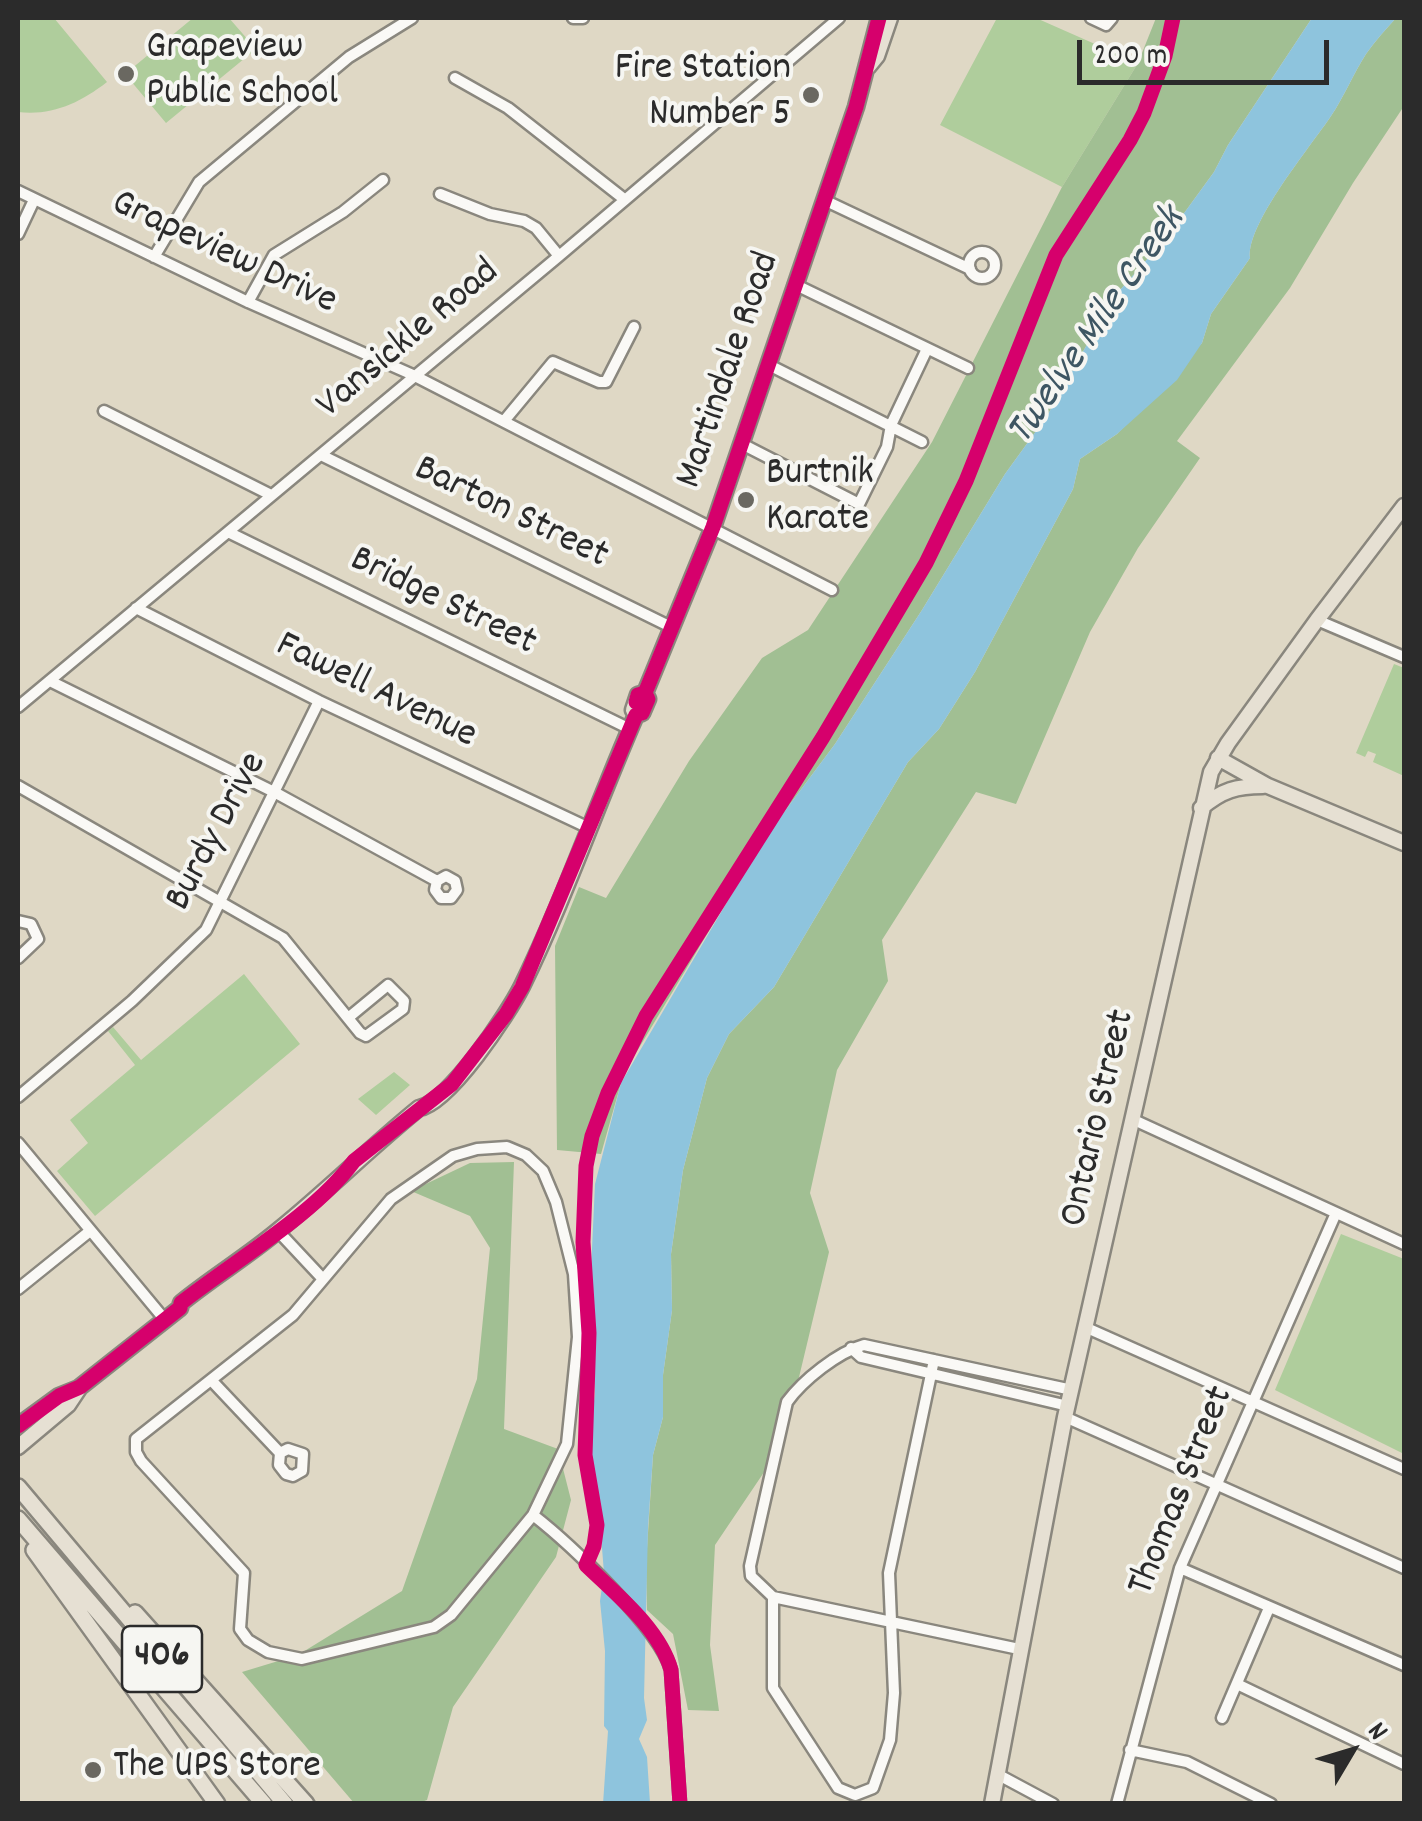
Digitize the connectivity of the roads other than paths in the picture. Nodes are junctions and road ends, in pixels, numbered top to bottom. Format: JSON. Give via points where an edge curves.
{"nodes":[{"id":1,"x":412,"y":18,"type":"edge"},
{"id":2,"x":573,"y":18,"type":"edge"},
{"id":3,"x":583,"y":18,"type":"edge"},
{"id":4,"x":838,"y":18,"type":"edge"},
{"id":5,"x":879,"y":18,"type":"edge"},
{"id":6,"x":890,"y":18,"type":"edge"},
{"id":7,"x":1091,"y":18,"type":"edge"},
{"id":8,"x":1109,"y":21,"type":"edge"},
{"id":9,"x":868,"y":67,"type":"junction"},
{"id":10,"x":455,"y":78,"type":"dead end"},
{"id":11,"x":382,"y":180,"type":"dead end"},
{"id":12,"x":18,"y":191,"type":"edge"},
{"id":13,"x":440,"y":194,"type":"dead end"},
{"id":14,"x":624,"y":199,"type":"junction"},
{"id":15,"x":34,"y":200,"type":"junction"},
{"id":16,"x":824,"y":200,"type":"junction"},
{"id":17,"x":18,"y":234,"type":"edge"},
{"id":18,"x":154,"y":256,"type":"junction"},
{"id":19,"x":559,"y":256,"type":"junction"},
{"id":20,"x":970,"y":269,"type":"dead end"},
{"id":21,"x":794,"y":284,"type":"junction"},
{"id":22,"x":248,"y":302,"type":"junction"},
{"id":23,"x":634,"y":327,"type":"dead end"},
{"id":24,"x":927,"y":349,"type":"junction"},
{"id":25,"x":767,"y":364,"type":"junction"},
{"id":26,"x":968,"y":368,"type":"dead end"},
{"id":27,"x":413,"y":376,"type":"junction"},
{"id":28,"x":104,"y":412,"type":"dead end"},
{"id":29,"x":504,"y":420,"type":"junction"},
{"id":30,"x":890,"y":426,"type":"junction"},
{"id":31,"x":922,"y":442,"type":"dead end"},
{"id":32,"x":740,"y":443,"type":"junction"},
{"id":33,"x":321,"y":456,"type":"junction"},
{"id":34,"x":271,"y":495,"type":"junction"},
{"id":35,"x":1404,"y":506,"type":"edge"},
{"id":36,"x":713,"y":527,"type":"junction"},
{"id":37,"x":228,"y":532,"type":"junction"},
{"id":38,"x":832,"y":590,"type":"dead end"},
{"id":39,"x":136,"y":608,"type":"junction"},
{"id":40,"x":1317,"y":620,"type":"junction"},
{"id":41,"x":673,"y":628,"type":"junction"},
{"id":42,"x":1404,"y":657,"type":"edge"},
{"id":43,"x":50,"y":681,"type":"junction"},
{"id":44,"x":319,"y":701,"type":"junction"},
{"id":45,"x":18,"y":707,"type":"edge"},
{"id":46,"x":633,"y":722,"type":"junction"},
{"id":47,"x":1218,"y":758,"type":"junction"},
{"id":48,"x":18,"y":786,"type":"edge"},
{"id":49,"x":1268,"y":786,"type":"junction"},
{"id":50,"x":276,"y":793,"type":"junction"},
{"id":51,"x":1201,"y":808,"type":"junction"},
{"id":52,"x":589,"y":828,"type":"junction"},
{"id":53,"x":1404,"y":843,"type":"edge"},
{"id":54,"x":437,"y":880,"type":"dead end"},
{"id":55,"x":217,"y":902,"type":"junction"},
{"id":56,"x":18,"y":922,"type":"edge"},
{"id":57,"x":18,"y":958,"type":"edge"},
{"id":58,"x":348,"y":1018,"type":"junction"},
{"id":59,"x":18,"y":1097,"type":"edge"},
{"id":60,"x":1134,"y":1120,"type":"junction"},
{"id":61,"x":18,"y":1143,"type":"edge"},
{"id":62,"x":1336,"y":1213,"type":"junction"},
{"id":63,"x":278,"y":1230,"type":"junction"},
{"id":64,"x":90,"y":1231,"type":"junction"},
{"id":65,"x":1404,"y":1244,"type":"edge"},
{"id":66,"x":322,"y":1278,"type":"junction"},
{"id":67,"x":18,"y":1290,"type":"edge"},
{"id":68,"x":165,"y":1320,"type":"junction"},
{"id":69,"x":1087,"y":1328,"type":"junction"},
{"id":70,"x":851,"y":1348,"type":"junction"},
{"id":71,"x":934,"y":1360,"type":"junction"},
{"id":72,"x":932,"y":1374,"type":"junction"},
{"id":73,"x":212,"y":1381,"type":"junction"},
{"id":74,"x":80,"y":1388,"type":"junction"},
{"id":75,"x":1252,"y":1401,"type":"junction"},
{"id":76,"x":1068,"y":1404,"type":"junction"},
{"id":77,"x":18,"y":1426,"type":"edge"},
{"id":78,"x":21,"y":1444,"type":"edge"},
{"id":79,"x":280,"y":1453,"type":"dead end"},
{"id":80,"x":1404,"y":1469,"type":"edge"},
{"id":81,"x":1217,"y":1484,"type":"junction"},
{"id":82,"x":18,"y":1487,"type":"edge"},
{"id":83,"x":40,"y":1514,"type":"junction"},
{"id":84,"x":533,"y":1515,"type":"junction"},
{"id":85,"x":18,"y":1518,"type":"edge"},
{"id":86,"x":18,"y":1526,"type":"edge"},
{"id":87,"x":1180,"y":1568,"type":"junction"},
{"id":88,"x":1404,"y":1568,"type":"edge"},
{"id":89,"x":772,"y":1597,"type":"junction"},
{"id":90,"x":1269,"y":1608,"type":"junction"},
{"id":91,"x":889,"y":1622,"type":"junction"},
{"id":92,"x":1019,"y":1650,"type":"junction"},
{"id":93,"x":1404,"y":1666,"type":"edge"},
{"id":94,"x":1238,"y":1684,"type":"junction"},
{"id":95,"x":1222,"y":1718,"type":"dead end"},
{"id":96,"x":1130,"y":1750,"type":"junction"},
{"id":97,"x":1404,"y":1764,"type":"edge"},
{"id":98,"x":997,"y":1774,"type":"junction"},
{"id":99,"x":218,"y":1804,"type":"edge"},
{"id":100,"x":264,"y":1804,"type":"edge"},
{"id":101,"x":285,"y":1804,"type":"edge"},
{"id":102,"x":306,"y":1804,"type":"edge"},
{"id":103,"x":680,"y":1804,"type":"edge"},
{"id":104,"x":992,"y":1804,"type":"edge"},
{"id":105,"x":1053,"y":1804,"type":"edge"},
{"id":106,"x":1116,"y":1804,"type":"edge"},
{"id":107,"x":1271,"y":1804,"type":"edge"}],
"edges":[{"from":1,"to":18,"type":"street","via":[[349,57],[199,182]]},
{"from":2,"to":3,"type":"street"},
{"from":4,"to":14,"type":"street","name":"Vansickle Road"},
{"from":5,"to":9,"type":"main road","name":"Martindale Road"},
{"from":6,"to":9,"type":"main road","name":"Martindale Road"},
{"from":7,"to":8,"type":"street"},
{"from":9,"to":16,"type":"main road","name":"Martindale Road"},
{"from":10,"to":14,"type":"street","via":[[508,108]]},
{"from":11,"to":22,"type":"street","via":[[274,255]]},
{"from":12,"to":15,"type":"street","name":"Grapeview Drive"},
{"from":13,"to":19,"type":"street","via":[[524,221]]},
{"from":14,"to":19,"type":"street","name":"Vansickle Road"},
{"from":15,"to":17,"type":"street"},
{"from":15,"to":18,"type":"street","name":"Grapeview Drive"},
{"from":16,"to":20,"type":"street"},
{"from":16,"to":21,"type":"main road","name":"Martindale Road"},
{"from":18,"to":22,"type":"street","name":"Grapeview Drive"},
{"from":19,"to":27,"type":"street","name":"Vansickle Road"},
{"from":21,"to":24,"type":"street"},
{"from":21,"to":25,"type":"main road","name":"Martindale Road"},
{"from":22,"to":27,"type":"street","name":"Grapeview Drive"},
{"from":23,"to":29,"type":"street","via":[[606,382],[553,362]]},
{"from":24,"to":26,"type":"street"},
{"from":24,"to":30,"type":"street"},
{"from":25,"to":30,"type":"street"},
{"from":25,"to":32,"type":"main road","name":"Martindale Road"},
{"from":27,"to":29,"type":"street","name":"Grapeview Drive"},
{"from":27,"to":33,"type":"street","name":"Vansickle Road"},
{"from":28,"to":34,"type":"street"},
{"from":29,"to":36,"type":"street","name":"Grapeview Drive"},
{"from":30,"to":31,"type":"street"},
{"from":30,"to":32,"type":"street","via":[[888,446],[859,504]]},
{"from":32,"to":36,"type":"main road","name":"Martindale Road"},
{"from":33,"to":34,"type":"street","name":"Vansickle Road"},
{"from":33,"to":41,"type":"street","name":"Barton Street"},
{"from":34,"to":37,"type":"street","name":"Vansickle Road"},
{"from":35,"to":40,"type":"main road","name":"Ontario Street"},
{"from":36,"to":38,"type":"street","name":"Grapeview Drive"},
{"from":36,"to":41,"type":"main road","name":"Martindale Road"},
{"from":37,"to":39,"type":"street","name":"Vansickle Road"},
{"from":37,"to":46,"type":"street","name":"Bridge Street"},
{"from":39,"to":43,"type":"street","name":"Vansickle Road"},
{"from":39,"to":44,"type":"street","name":"Fawell Avenue"},
{"from":40,"to":42,"type":"street"},
{"from":40,"to":47,"type":"main road","name":"Ontario Street"},
{"from":41,"to":46,"type":"main road","name":"Martindale Road","via":[[632,710]]},
{"from":43,"to":45,"type":"street","name":"Vansickle Road"},
{"from":43,"to":50,"type":"street"},
{"from":44,"to":50,"type":"street","name":"Burdy Drive"},
{"from":44,"to":52,"type":"street","name":"Fawell Avenue"},
{"from":46,"to":52,"type":"main road","name":"Martindale Road"},
{"from":47,"to":49,"type":"main road"},
{"from":47,"to":51,"type":"main road","name":"Ontario Street"},
{"from":48,"to":55,"type":"street"},
{"from":49,"to":51,"type":"main road","via":[[1235,786]]},
{"from":49,"to":53,"type":"main road"},
{"from":50,"to":54,"type":"street"},
{"from":50,"to":55,"type":"street","name":"Burdy Drive"},
{"from":51,"to":60,"type":"main road","name":"Ontario Street"},
{"from":52,"to":63,"type":"main road","name":"Martindale Road","via":[[522,987],[452,1084]]},
{"from":55,"to":58,"type":"street","via":[[283,938]]},
{"from":55,"to":59,"type":"street","name":"Burdy Drive","via":[[206,930],[184,954]]},
{"from":56,"to":57,"type":"street","via":[[31,924],[38,939]]},
{"from":58,"to":58,"type":"street","via":[[366,1036],[404,1001],[388,985]]},
{"from":60,"to":62,"type":"street"},
{"from":60,"to":69,"type":"main road","name":"Ontario Street"},
{"from":61,"to":64,"type":"street"},
{"from":62,"to":65,"type":"street"},
{"from":62,"to":75,"type":"street","name":"Thomas Street"},
{"from":63,"to":66,"type":"street"},
{"from":63,"to":68,"type":"main road","name":"Martindale Road"},
{"from":64,"to":67,"type":"street"},
{"from":64,"to":68,"type":"street"},
{"from":66,"to":73,"type":"street","via":[[293,1315]]},
{"from":66,"to":84,"type":"street","via":[[391,1199],[452,1156],[507,1147],[543,1171],[574,1274],[578,1337],[566,1444]]},
{"from":68,"to":74,"type":"main road","name":"Martindale Road"},
{"from":69,"to":75,"type":"street"},
{"from":69,"to":76,"type":"main road","name":"Ontario Street"},
{"from":70,"to":71,"type":"street"},
{"from":70,"to":72,"type":"street","via":[[860,1357]]},
{"from":70,"to":89,"type":"street","via":[[787,1402],[750,1566]]},
{"from":71,"to":72,"type":"street"},
{"from":71,"to":76,"type":"street"},
{"from":72,"to":76,"type":"street"},
{"from":72,"to":91,"type":"street","via":[[892,1553]]},
{"from":73,"to":79,"type":"street"},
{"from":73,"to":84,"type":"street","via":[[139,1435],[136,1452],[244,1573],[240,1628],[268,1652],[302,1659],[434,1627]]},
{"from":74,"to":77,"type":"main road","name":"Martindale Road"},
{"from":74,"to":78,"type":"main road","name":"Martindale Road"},
{"from":75,"to":80,"type":"street"},
{"from":75,"to":81,"type":"street","name":"Thomas Street"},
{"from":76,"to":81,"type":"street"},
{"from":76,"to":92,"type":"main road","name":"Ontario Street"},
{"from":81,"to":87,"type":"street","name":"Thomas Street"},
{"from":81,"to":88,"type":"street"},
{"from":82,"to":83,"type":"highway","number":"406"},
{"from":83,"to":101,"type":"highway","number":"406"},
{"from":83,"to":102,"type":"highway"},
{"from":84,"to":103,"type":"street","via":[[667,1654]]},
{"from":85,"to":100,"type":"highway","number":"406"},
{"from":86,"to":99,"type":"highway"},
{"from":87,"to":90,"type":"street"},
{"from":87,"to":96,"type":"street","name":"Thomas Street"},
{"from":89,"to":91,"type":"street"},
{"from":89,"to":91,"type":"street","via":[[773,1688],[848,1794],[873,1788],[890,1740]]},
{"from":90,"to":93,"type":"street"},
{"from":90,"to":94,"type":"street"},
{"from":91,"to":92,"type":"street"},
{"from":92,"to":98,"type":"main road","name":"Ontario Street"},
{"from":94,"to":95,"type":"street"},
{"from":94,"to":97,"type":"street"},
{"from":96,"to":106,"type":"street","name":"Thomas Street"},
{"from":96,"to":107,"type":"street","via":[[1188,1762]]},
{"from":98,"to":104,"type":"main road","name":"Ontario Street"},
{"from":98,"to":105,"type":"street"}]}
